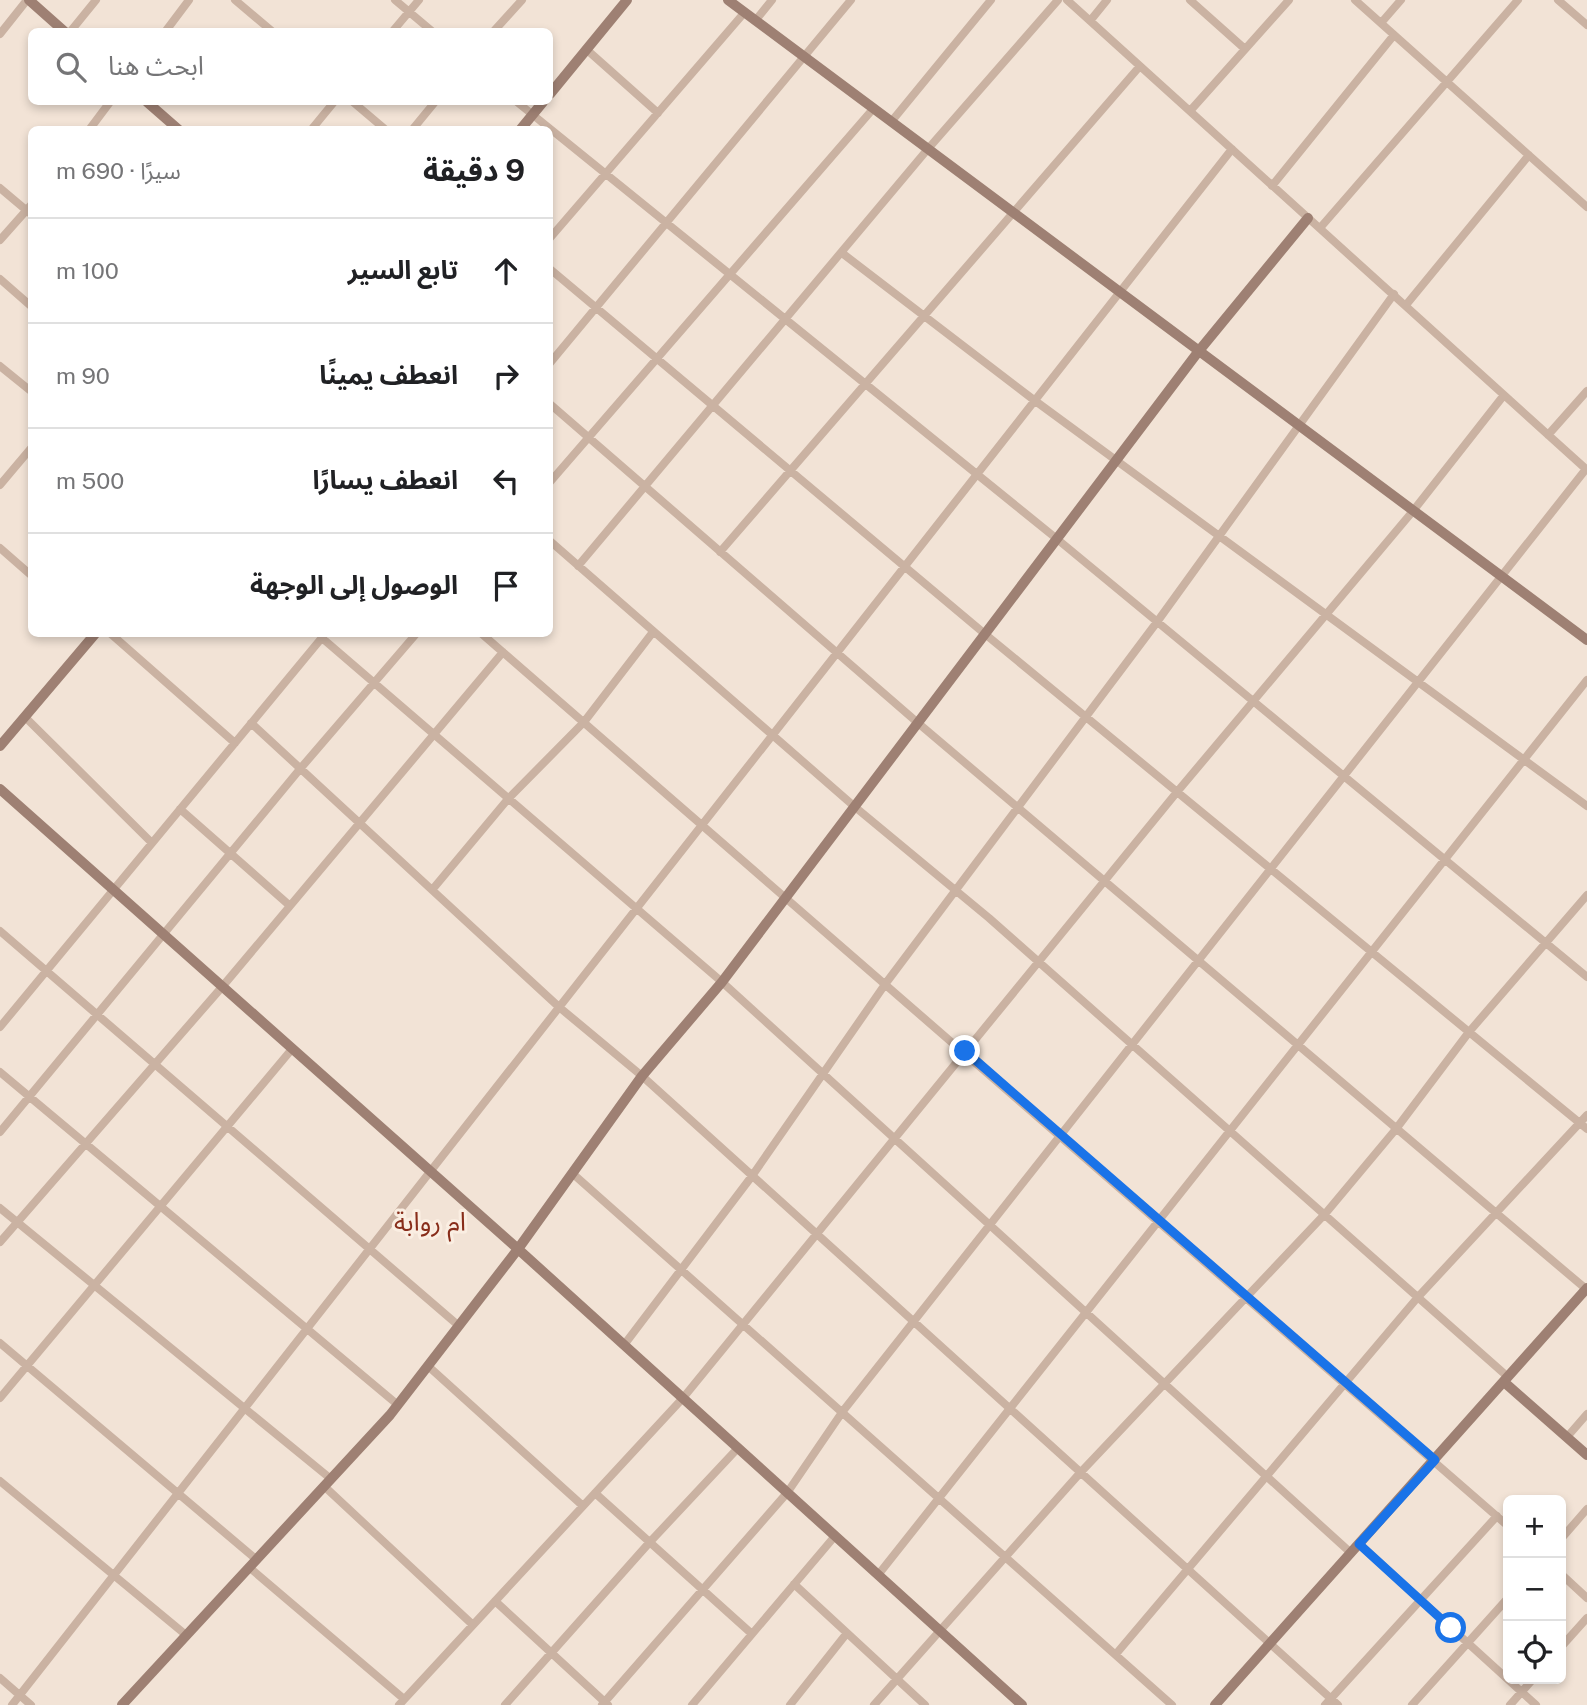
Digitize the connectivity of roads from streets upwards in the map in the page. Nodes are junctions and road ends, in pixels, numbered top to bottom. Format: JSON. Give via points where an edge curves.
{"nodes":[{"id":1,"x":28,"y":0,"type":"edge"},
{"id":2,"x":96,"y":0,"type":"edge"},
{"id":3,"x":189,"y":0,"type":"edge"},
{"id":4,"x":235,"y":0,"type":"edge"},
{"id":5,"x":395,"y":0,"type":"edge"},
{"id":6,"x":419,"y":0,"type":"edge"},
{"id":7,"x":522,"y":0,"type":"edge"},
{"id":8,"x":627,"y":0,"type":"edge"},
{"id":9,"x":728,"y":0,"type":"edge"},
{"id":10,"x":772,"y":0,"type":"edge"},
{"id":11,"x":851,"y":0,"type":"edge"},
{"id":12,"x":991,"y":0,"type":"edge"},
{"id":13,"x":1058,"y":0,"type":"edge"},
{"id":14,"x":1067,"y":0,"type":"edge"},
{"id":15,"x":1107,"y":0,"type":"edge"},
{"id":16,"x":1191,"y":0,"type":"edge"},
{"id":17,"x":1289,"y":0,"type":"edge"},
{"id":18,"x":1355,"y":0,"type":"edge"},
{"id":19,"x":1401,"y":0,"type":"edge"},
{"id":20,"x":1518,"y":0,"type":"edge"},
{"id":21,"x":1558,"y":0,"type":"edge"},
{"id":22,"x":409,"y":12,"type":"junction"},
{"id":23,"x":744,"y":12,"type":"junction"},
{"id":24,"x":755,"y":21,"type":"junction"},
{"id":25,"x":1090,"y":21,"type":"junction"},
{"id":26,"x":1381,"y":23,"type":"junction"},
{"id":27,"x":1587,"y":25,"type":"edge"},
{"id":28,"x":62,"y":28,"type":"edge"},
{"id":29,"x":71,"y":28,"type":"edge"},
{"id":30,"x":168,"y":28,"type":"edge"},
{"id":31,"x":268,"y":28,"type":"edge"},
{"id":32,"x":396,"y":28,"type":"edge"},
{"id":33,"x":428,"y":28,"type":"edge"},
{"id":34,"x":497,"y":28,"type":"edge"},
{"id":35,"x":0,"y":34,"type":"edge"},
{"id":36,"x":1394,"y":35,"type":"junction"},
{"id":37,"x":586,"y":49,"type":"junction"},
{"id":38,"x":1245,"y":49,"type":"junction"},
{"id":39,"x":803,"y":56,"type":"junction"},
{"id":40,"x":1140,"y":66,"type":"junction"},
{"id":41,"x":1447,"y":82,"type":"junction"},
{"id":42,"x":553,"y":90,"type":"edge"},
{"id":43,"x":108,"y":105,"type":"edge"},
{"id":44,"x":150,"y":105,"type":"edge"},
{"id":45,"x":332,"y":105,"type":"edge"},
{"id":46,"x":357,"y":105,"type":"edge"},
{"id":47,"x":433,"y":105,"type":"edge"},
{"id":48,"x":521,"y":105,"type":"edge"},
{"id":49,"x":540,"y":105,"type":"edge"},
{"id":50,"x":873,"y":109,"type":"junction"},
{"id":51,"x":1190,"y":111,"type":"junction"},
{"id":52,"x":657,"y":113,"type":"junction"},
{"id":53,"x":533,"y":114,"type":"junction"},
{"id":54,"x":891,"y":122,"type":"junction"},
{"id":55,"x":92,"y":126,"type":"edge"},
{"id":56,"x":174,"y":126,"type":"edge"},
{"id":57,"x":314,"y":126,"type":"edge"},
{"id":58,"x":381,"y":126,"type":"edge"},
{"id":59,"x":415,"y":126,"type":"edge"},
{"id":60,"x":523,"y":126,"type":"edge"},
{"id":61,"x":548,"y":126,"type":"edge"},
{"id":62,"x":553,"y":130,"type":"edge"},
{"id":63,"x":928,"y":149,"type":"junction"},
{"id":64,"x":1232,"y":149,"type":"junction"},
{"id":65,"x":1529,"y":155,"type":"junction"},
{"id":66,"x":605,"y":173,"type":"junction"},
{"id":67,"x":1272,"y":186,"type":"junction"},
{"id":68,"x":0,"y":188,"type":"edge"},
{"id":69,"x":1587,"y":207,"type":"edge"},
{"id":70,"x":28,"y":209,"type":"edge"},
{"id":71,"x":28,"y":212,"type":"edge"},
{"id":72,"x":1013,"y":214,"type":"junction"},
{"id":73,"x":1308,"y":218,"type":"junction"},
{"id":74,"x":666,"y":222,"type":"junction"},
{"id":75,"x":1320,"y":228,"type":"junction"},
{"id":76,"x":553,"y":234,"type":"edge"},
{"id":77,"x":0,"y":240,"type":"edge"},
{"id":78,"x":842,"y":253,"type":"junction"},
{"id":79,"x":553,"y":272,"type":"edge"},
{"id":80,"x":730,"y":274,"type":"junction"},
{"id":81,"x":0,"y":279,"type":"edge"},
{"id":82,"x":1118,"y":293,"type":"junction"},
{"id":83,"x":1394,"y":294,"type":"junction"},
{"id":84,"x":28,"y":304,"type":"edge"},
{"id":85,"x":1406,"y":305,"type":"junction"},
{"id":86,"x":595,"y":307,"type":"junction"},
{"id":87,"x":926,"y":315,"type":"junction"},
{"id":88,"x":787,"y":320,"type":"junction"},
{"id":89,"x":1198,"y":352,"type":"junction"},
{"id":90,"x":553,"y":359,"type":"edge"},
{"id":91,"x":656,"y":359,"type":"junction"},
{"id":92,"x":0,"y":366,"type":"edge"},
{"id":93,"x":866,"y":384,"type":"junction"},
{"id":94,"x":28,"y":389,"type":"edge"},
{"id":95,"x":1587,"y":391,"type":"edge"},
{"id":96,"x":1504,"y":395,"type":"junction"},
{"id":97,"x":1034,"y":400,"type":"junction"},
{"id":98,"x":553,"y":407,"type":"edge"},
{"id":99,"x":714,"y":407,"type":"junction"},
{"id":100,"x":1298,"y":425,"type":"junction"},
{"id":101,"x":1548,"y":435,"type":"junction"},
{"id":102,"x":588,"y":437,"type":"junction"},
{"id":103,"x":28,"y":452,"type":"edge"},
{"id":104,"x":1117,"y":460,"type":"junction"},
{"id":105,"x":1587,"y":470,"type":"edge"},
{"id":106,"x":790,"y":471,"type":"junction"},
{"id":107,"x":976,"y":474,"type":"junction"},
{"id":108,"x":553,"y":478,"type":"edge"},
{"id":109,"x":0,"y":485,"type":"edge"},
{"id":110,"x":644,"y":486,"type":"junction"},
{"id":111,"x":1413,"y":511,"type":"junction"},
{"id":112,"x":1218,"y":534,"type":"junction"},
{"id":113,"x":1057,"y":539,"type":"junction"},
{"id":114,"x":553,"y":544,"type":"edge"},
{"id":115,"x":0,"y":548,"type":"edge"},
{"id":116,"x":720,"y":552,"type":"junction"},
{"id":117,"x":578,"y":566,"type":"junction"},
{"id":118,"x":904,"y":566,"type":"junction"},
{"id":119,"x":28,"y":572,"type":"edge"},
{"id":120,"x":1503,"y":578,"type":"junction"},
{"id":121,"x":1327,"y":615,"type":"junction"},
{"id":122,"x":1157,"y":622,"type":"junction"},
{"id":123,"x":653,"y":632,"type":"junction"},
{"id":124,"x":985,"y":634,"type":"junction"},
{"id":125,"x":92,"y":637,"type":"edge"},
{"id":126,"x":114,"y":637,"type":"edge"},
{"id":127,"x":323,"y":637,"type":"edge"},
{"id":128,"x":325,"y":637,"type":"edge"},
{"id":129,"x":413,"y":637,"type":"edge"},
{"id":130,"x":486,"y":637,"type":"edge"},
{"id":131,"x":1587,"y":640,"type":"edge"},
{"id":132,"x":503,"y":652,"type":"junction"},
{"id":133,"x":837,"y":653,"type":"junction"},
{"id":134,"x":1587,"y":680,"type":"edge"},
{"id":135,"x":1419,"y":682,"type":"junction"},
{"id":136,"x":373,"y":683,"type":"junction"},
{"id":137,"x":1253,"y":701,"type":"junction"},
{"id":138,"x":1084,"y":716,"type":"junction"},
{"id":139,"x":25,"y":717,"type":"junction"},
{"id":140,"x":583,"y":722,"type":"junction"},
{"id":141,"x":251,"y":723,"type":"junction"},
{"id":142,"x":918,"y":723,"type":"junction"},
{"id":143,"x":433,"y":734,"type":"junction"},
{"id":144,"x":772,"y":735,"type":"junction"},
{"id":145,"x":235,"y":743,"type":"junction"},
{"id":146,"x":0,"y":746,"type":"edge"},
{"id":147,"x":1524,"y":760,"type":"junction"},
{"id":148,"x":300,"y":769,"type":"junction"},
{"id":149,"x":1345,"y":777,"type":"junction"},
{"id":150,"x":0,"y":789,"type":"edge"},
{"id":151,"x":1177,"y":792,"type":"junction"},
{"id":152,"x":508,"y":799,"type":"junction"},
{"id":153,"x":1587,"y":806,"type":"edge"},
{"id":154,"x":855,"y":807,"type":"junction"},
{"id":155,"x":1019,"y":808,"type":"junction"},
{"id":156,"x":180,"y":809,"type":"junction"},
{"id":157,"x":358,"y":822,"type":"junction"},
{"id":158,"x":702,"y":824,"type":"junction"},
{"id":159,"x":152,"y":843,"type":"junction"},
{"id":160,"x":230,"y":853,"type":"junction"},
{"id":161,"x":1445,"y":859,"type":"junction"},
{"id":162,"x":1269,"y":868,"type":"junction"},
{"id":163,"x":1106,"y":882,"type":"junction"},
{"id":164,"x":113,"y":890,"type":"junction"},
{"id":165,"x":432,"y":890,"type":"junction"},
{"id":166,"x":956,"y":890,"type":"junction"},
{"id":167,"x":1587,"y":895,"type":"edge"},
{"id":168,"x":787,"y":897,"type":"junction"},
{"id":169,"x":289,"y":905,"type":"junction"},
{"id":170,"x":636,"y":909,"type":"junction"},
{"id":171,"x":0,"y":931,"type":"edge"},
{"id":172,"x":163,"y":934,"type":"junction"},
{"id":173,"x":1546,"y":943,"type":"junction"},
{"id":174,"x":1372,"y":952,"type":"junction"},
{"id":175,"x":1040,"y":962,"type":"junction"},
{"id":176,"x":1199,"y":962,"type":"junction"},
{"id":177,"x":47,"y":970,"type":"junction"},
{"id":178,"x":1587,"y":977,"type":"edge"},
{"id":179,"x":722,"y":982,"type":"junction"},
{"id":180,"x":886,"y":983,"type":"junction"},
{"id":181,"x":222,"y":987,"type":"junction"},
{"id":182,"x":559,"y":1007,"type":"junction"},
{"id":183,"x":99,"y":1015,"type":"junction"},
{"id":184,"x":0,"y":1027,"type":"edge"},
{"id":185,"x":1469,"y":1032,"type":"junction"},
{"id":186,"x":1133,"y":1045,"type":"junction"},
{"id":187,"x":1298,"y":1045,"type":"junction"},
{"id":188,"x":292,"y":1049,"type":"junction"},
{"id":189,"x":965,"y":1051,"type":"junction"},
{"id":190,"x":156,"y":1064,"type":"junction"},
{"id":191,"x":0,"y":1072,"type":"edge"},
{"id":192,"x":823,"y":1074,"type":"junction"},
{"id":193,"x":642,"y":1076,"type":"junction"},
{"id":194,"x":30,"y":1097,"type":"junction"},
{"id":195,"x":1587,"y":1115,"type":"edge"},
{"id":196,"x":1583,"y":1126,"type":"edge"},
{"id":197,"x":228,"y":1127,"type":"junction"},
{"id":198,"x":1396,"y":1129,"type":"junction"},
{"id":199,"x":1230,"y":1130,"type":"junction"},
{"id":200,"x":0,"y":1132,"type":"edge"},
{"id":201,"x":1063,"y":1136,"type":"junction"},
{"id":202,"x":895,"y":1140,"type":"junction"},
{"id":203,"x":87,"y":1144,"type":"junction"},
{"id":204,"x":431,"y":1172,"type":"junction"},
{"id":205,"x":572,"y":1174,"type":"junction"},
{"id":206,"x":752,"y":1176,"type":"junction"},
{"id":207,"x":0,"y":1208,"type":"edge"},
{"id":208,"x":162,"y":1208,"type":"junction"},
{"id":209,"x":1495,"y":1213,"type":"junction"},
{"id":210,"x":1325,"y":1214,"type":"junction"},
{"id":211,"x":1159,"y":1220,"type":"junction"},
{"id":212,"x":17,"y":1222,"type":"junction"},
{"id":213,"x":990,"y":1226,"type":"junction"},
{"id":214,"x":814,"y":1233,"type":"junction"},
{"id":215,"x":0,"y":1242,"type":"edge"},
{"id":216,"x":370,"y":1249,"type":"junction"},
{"id":217,"x":518,"y":1249,"type":"junction"},
{"id":218,"x":682,"y":1270,"type":"junction"},
{"id":219,"x":94,"y":1285,"type":"junction"},
{"id":220,"x":1586,"y":1289,"type":"edge"},
{"id":221,"x":1247,"y":1297,"type":"junction"},
{"id":222,"x":1418,"y":1297,"type":"junction"},
{"id":223,"x":1086,"y":1312,"type":"junction"},
{"id":224,"x":743,"y":1322,"type":"junction"},
{"id":225,"x":913,"y":1322,"type":"junction"},
{"id":226,"x":459,"y":1326,"type":"junction"},
{"id":227,"x":307,"y":1329,"type":"junction"},
{"id":228,"x":0,"y":1343,"type":"edge"},
{"id":229,"x":624,"y":1345,"type":"junction"},
{"id":230,"x":28,"y":1366,"type":"junction"},
{"id":231,"x":428,"y":1366,"type":"junction"},
{"id":232,"x":1506,"y":1379,"type":"junction"},
{"id":233,"x":1346,"y":1382,"type":"junction"},
{"id":234,"x":1165,"y":1384,"type":"junction"},
{"id":235,"x":0,"y":1398,"type":"edge"},
{"id":236,"x":683,"y":1398,"type":"junction"},
{"id":237,"x":398,"y":1405,"type":"junction"},
{"id":238,"x":245,"y":1409,"type":"junction"},
{"id":239,"x":1009,"y":1409,"type":"junction"},
{"id":240,"x":843,"y":1411,"type":"junction"},
{"id":241,"x":1587,"y":1414,"type":"edge"},
{"id":242,"x":1567,"y":1437,"type":"junction"},
{"id":243,"x":738,"y":1448,"type":"junction"},
{"id":244,"x":1587,"y":1455,"type":"edge"},
{"id":245,"x":1435,"y":1460,"type":"junction"},
{"id":246,"x":1080,"y":1473,"type":"junction"},
{"id":247,"x":1265,"y":1476,"type":"junction"},
{"id":248,"x":0,"y":1481,"type":"edge"},
{"id":249,"x":328,"y":1483,"type":"junction"},
{"id":250,"x":179,"y":1493,"type":"junction"},
{"id":251,"x":595,"y":1493,"type":"junction"},
{"id":252,"x":787,"y":1493,"type":"junction"},
{"id":253,"x":939,"y":1497,"type":"junction"},
{"id":254,"x":583,"y":1506,"type":"junction"},
{"id":255,"x":1587,"y":1509,"type":"edge"},
{"id":256,"x":1497,"y":1516,"type":"junction"},
{"id":257,"x":1503,"y":1521,"type":"edge"},
{"id":258,"x":1566,"y":1533,"type":"edge"},
{"id":259,"x":835,"y":1536,"type":"junction"},
{"id":260,"x":649,"y":1543,"type":"junction"},
{"id":261,"x":1355,"y":1549,"type":"junction"},
{"id":262,"x":1006,"y":1556,"type":"junction"},
{"id":263,"x":254,"y":1564,"type":"junction"},
{"id":264,"x":1188,"y":1570,"type":"junction"},
{"id":265,"x":878,"y":1574,"type":"junction"},
{"id":266,"x":114,"y":1576,"type":"junction"},
{"id":267,"x":1566,"y":1579,"type":"edge"},
{"id":268,"x":794,"y":1584,"type":"junction"},
{"id":269,"x":702,"y":1591,"type":"junction"},
{"id":270,"x":1587,"y":1598,"type":"edge"},
{"id":271,"x":1419,"y":1599,"type":"junction"},
{"id":272,"x":495,"y":1601,"type":"junction"},
{"id":273,"x":1503,"y":1604,"type":"edge"},
{"id":274,"x":1587,"y":1618,"type":"edge"},
{"id":275,"x":473,"y":1625,"type":"junction"},
{"id":276,"x":939,"y":1630,"type":"junction"},
{"id":277,"x":847,"y":1633,"type":"junction"},
{"id":278,"x":752,"y":1634,"type":"junction"},
{"id":279,"x":186,"y":1635,"type":"junction"},
{"id":280,"x":1566,"y":1641,"type":"edge"},
{"id":281,"x":1468,"y":1643,"type":"junction"},
{"id":282,"x":1270,"y":1644,"type":"junction"},
{"id":283,"x":552,"y":1653,"type":"junction"},
{"id":284,"x":1116,"y":1654,"type":"junction"},
{"id":285,"x":0,"y":1678,"type":"edge"},
{"id":286,"x":897,"y":1679,"type":"junction"},
{"id":287,"x":1529,"y":1684,"type":"edge"},
{"id":288,"x":1522,"y":1692,"type":"junction"},
{"id":289,"x":20,"y":1696,"type":"junction"},
{"id":290,"x":402,"y":1702,"type":"edge"},
{"id":291,"x":1331,"y":1703,"type":"edge"},
{"id":292,"x":605,"y":1704,"type":"edge"},
{"id":293,"x":12,"y":1705,"type":"edge"},
{"id":294,"x":31,"y":1705,"type":"edge"},
{"id":295,"x":122,"y":1705,"type":"edge"},
{"id":296,"x":505,"y":1705,"type":"edge"},
{"id":297,"x":692,"y":1705,"type":"edge"},
{"id":298,"x":790,"y":1705,"type":"edge"},
{"id":299,"x":874,"y":1705,"type":"edge"},
{"id":300,"x":925,"y":1705,"type":"edge"},
{"id":301,"x":1022,"y":1705,"type":"edge"},
{"id":302,"x":1172,"y":1705,"type":"edge"},
{"id":303,"x":1215,"y":1705,"type":"edge"},
{"id":304,"x":1412,"y":1705,"type":"edge"},
{"id":305,"x":1510,"y":1705,"type":"edge"},
{"id":306,"x":1536,"y":1705,"type":"edge"}],
"edges":[{"from":1,"to":28,"type":"street"},
{"from":1,"to":35,"type":"street"},
{"from":2,"to":29,"type":"street"},
{"from":3,"to":30,"type":"street"},
{"from":4,"to":31,"type":"street"},
{"from":5,"to":22,"type":"street"},
{"from":6,"to":22,"type":"street"},
{"from":7,"to":34,"type":"street"},
{"from":8,"to":37,"type":"street"},
{"from":9,"to":23,"type":"street"},
{"from":10,"to":24,"type":"street"},
{"from":11,"to":39,"type":"street"},
{"from":12,"to":54,"type":"street"},
{"from":13,"to":63,"type":"street"},
{"from":14,"to":25,"type":"street"},
{"from":15,"to":25,"type":"street"},
{"from":16,"to":38,"type":"street"},
{"from":17,"to":38,"type":"street"},
{"from":18,"to":26,"type":"street"},
{"from":19,"to":26,"type":"street"},
{"from":20,"to":41,"type":"street"},
{"from":21,"to":27,"type":"street"},
{"from":22,"to":32,"type":"street"},
{"from":22,"to":33,"type":"street"},
{"from":23,"to":24,"type":"street"},
{"from":23,"to":52,"type":"street"},
{"from":24,"to":39,"type":"street"},
{"from":25,"to":40,"type":"street"},
{"from":26,"to":36,"type":"street"},
{"from":36,"to":41,"type":"street"},
{"from":36,"to":67,"type":"street"},
{"from":37,"to":42,"type":"street"},
{"from":37,"to":52,"type":"street"},
{"from":38,"to":51,"type":"street"},
{"from":39,"to":50,"type":"street"},
{"from":39,"to":74,"type":"street"},
{"from":40,"to":51,"type":"street"},
{"from":40,"to":72,"type":"street"},
{"from":41,"to":65,"type":"street"},
{"from":41,"to":75,"type":"street"},
{"from":43,"to":55,"type":"street"},
{"from":44,"to":56,"type":"street"},
{"from":45,"to":57,"type":"street"},
{"from":46,"to":58,"type":"street"},
{"from":47,"to":59,"type":"street"},
{"from":48,"to":53,"type":"street"},
{"from":49,"to":53,"type":"street"},
{"from":50,"to":54,"type":"street"},
{"from":50,"to":80,"type":"street"},
{"from":51,"to":64,"type":"street"},
{"from":52,"to":66,"type":"street"},
{"from":53,"to":60,"type":"street"},
{"from":53,"to":61,"type":"street"},
{"from":54,"to":63,"type":"street"},
{"from":62,"to":66,"type":"street"},
{"from":63,"to":72,"type":"street"},
{"from":63,"to":78,"type":"street"},
{"from":64,"to":67,"type":"street"},
{"from":64,"to":82,"type":"street"},
{"from":65,"to":69,"type":"street"},
{"from":65,"to":85,"type":"street"},
{"from":66,"to":74,"type":"street"},
{"from":66,"to":76,"type":"street"},
{"from":67,"to":73,"type":"street"},
{"from":68,"to":70,"type":"street"},
{"from":71,"to":77,"type":"street"},
{"from":72,"to":82,"type":"street"},
{"from":72,"to":87,"type":"street"},
{"from":73,"to":75,"type":"street"},
{"from":73,"to":89,"type":"street"},
{"from":74,"to":80,"type":"street"},
{"from":74,"to":86,"type":"street"},
{"from":75,"to":83,"type":"street"},
{"from":78,"to":87,"type":"street"},
{"from":78,"to":88,"type":"street"},
{"from":79,"to":86,"type":"street"},
{"from":80,"to":88,"type":"street"},
{"from":80,"to":91,"type":"street"},
{"from":81,"to":84,"type":"street"},
{"from":82,"to":89,"type":"street"},
{"from":82,"to":97,"type":"street"},
{"from":83,"to":85,"type":"street"},
{"from":83,"to":100,"type":"street"},
{"from":85,"to":96,"type":"street"},
{"from":86,"to":90,"type":"street"},
{"from":86,"to":91,"type":"street"},
{"from":87,"to":93,"type":"street"},
{"from":87,"to":97,"type":"street"},
{"from":88,"to":93,"type":"street"},
{"from":88,"to":99,"type":"street"},
{"from":89,"to":100,"type":"street"},
{"from":89,"to":104,"type":"street"},
{"from":91,"to":99,"type":"street"},
{"from":91,"to":102,"type":"street"},
{"from":92,"to":94,"type":"street"},
{"from":93,"to":106,"type":"street"},
{"from":93,"to":107,"type":"street"},
{"from":95,"to":101,"type":"street"},
{"from":96,"to":101,"type":"street"},
{"from":96,"to":111,"type":"street"},
{"from":97,"to":104,"type":"street"},
{"from":97,"to":107,"type":"street"},
{"from":98,"to":102,"type":"street"},
{"from":99,"to":106,"type":"street"},
{"from":99,"to":110,"type":"street"},
{"from":100,"to":111,"type":"street"},
{"from":100,"to":112,"type":"street"},
{"from":101,"to":105,"type":"street"},
{"from":102,"to":108,"type":"street"},
{"from":102,"to":110,"type":"street"},
{"from":103,"to":109,"type":"street"},
{"from":104,"to":112,"type":"street"},
{"from":104,"to":113,"type":"street"},
{"from":105,"to":120,"type":"street"},
{"from":106,"to":116,"type":"street"},
{"from":106,"to":118,"type":"street"},
{"from":107,"to":113,"type":"street"},
{"from":107,"to":118,"type":"street"},
{"from":110,"to":116,"type":"street"},
{"from":110,"to":117,"type":"street"},
{"from":111,"to":120,"type":"street"},
{"from":111,"to":121,"type":"street"},
{"from":112,"to":121,"type":"street"},
{"from":112,"to":122,"type":"street"},
{"from":113,"to":122,"type":"street"},
{"from":113,"to":124,"type":"street"},
{"from":114,"to":117,"type":"street"},
{"from":115,"to":119,"type":"street"},
{"from":116,"to":133,"type":"street"},
{"from":117,"to":123,"type":"street"},
{"from":118,"to":124,"type":"street"},
{"from":118,"to":133,"type":"street"},
{"from":120,"to":131,"type":"street"},
{"from":120,"to":135,"type":"street"},
{"from":121,"to":135,"type":"street"},
{"from":121,"to":137,"type":"street"},
{"from":122,"to":137,"type":"street"},
{"from":122,"to":138,"type":"street"},
{"from":123,"to":140,"type":"street"},
{"from":123,"to":144,"type":"street"},
{"from":124,"to":138,"type":"street"},
{"from":124,"to":142,"type":"street"},
{"from":125,"to":139,"type":"street"},
{"from":126,"to":145,"type":"street"},
{"from":127,"to":141,"type":"street"},
{"from":128,"to":136,"type":"street"},
{"from":129,"to":136,"type":"street"},
{"from":130,"to":132,"type":"street"},
{"from":132,"to":140,"type":"street"},
{"from":132,"to":143,"type":"street"},
{"from":133,"to":142,"type":"street"},
{"from":133,"to":144,"type":"street"},
{"from":134,"to":147,"type":"street"},
{"from":135,"to":147,"type":"street"},
{"from":135,"to":149,"type":"street"},
{"from":136,"to":143,"type":"street"},
{"from":136,"to":148,"type":"street"},
{"from":137,"to":149,"type":"street"},
{"from":137,"to":151,"type":"street"},
{"from":138,"to":151,"type":"street"},
{"from":138,"to":155,"type":"street"},
{"from":139,"to":146,"type":"street"},
{"from":139,"to":159,"type":"street"},
{"from":140,"to":152,"type":"street"},
{"from":140,"to":158,"type":"street"},
{"from":141,"to":145,"type":"street"},
{"from":141,"to":148,"type":"street"},
{"from":142,"to":154,"type":"street"},
{"from":142,"to":155,"type":"street"},
{"from":143,"to":152,"type":"street"},
{"from":143,"to":157,"type":"street"},
{"from":144,"to":154,"type":"street"},
{"from":144,"to":158,"type":"street"},
{"from":145,"to":156,"type":"street"},
{"from":147,"to":153,"type":"street"},
{"from":147,"to":161,"type":"street"},
{"from":148,"to":157,"type":"street"},
{"from":148,"to":160,"type":"street"},
{"from":149,"to":161,"type":"street"},
{"from":149,"to":162,"type":"street"},
{"from":150,"to":164,"type":"street"},
{"from":151,"to":162,"type":"street"},
{"from":151,"to":163,"type":"street"},
{"from":152,"to":165,"type":"street"},
{"from":152,"to":170,"type":"street"},
{"from":154,"to":166,"type":"street"},
{"from":154,"to":168,"type":"street"},
{"from":155,"to":163,"type":"street"},
{"from":155,"to":166,"type":"street"},
{"from":156,"to":159,"type":"street"},
{"from":156,"to":160,"type":"street"},
{"from":157,"to":165,"type":"street"},
{"from":157,"to":169,"type":"street"},
{"from":158,"to":168,"type":"street"},
{"from":158,"to":170,"type":"street"},
{"from":159,"to":164,"type":"street"},
{"from":160,"to":169,"type":"street"},
{"from":160,"to":172,"type":"street"},
{"from":161,"to":173,"type":"street"},
{"from":161,"to":174,"type":"street"},
{"from":162,"to":174,"type":"street"},
{"from":162,"to":176,"type":"street"},
{"from":163,"to":175,"type":"street"},
{"from":163,"to":176,"type":"street"},
{"from":164,"to":172,"type":"street"},
{"from":164,"to":177,"type":"street"},
{"from":165,"to":182,"type":"street"},
{"from":166,"to":175,"type":"street"},
{"from":166,"to":180,"type":"street"},
{"from":167,"to":173,"type":"street"},
{"from":168,"to":179,"type":"street"},
{"from":168,"to":180,"type":"street"},
{"from":169,"to":181,"type":"street"},
{"from":170,"to":179,"type":"street"},
{"from":170,"to":182,"type":"street"},
{"from":171,"to":177,"type":"street"},
{"from":172,"to":181,"type":"street"},
{"from":172,"to":183,"type":"street"},
{"from":173,"to":178,"type":"street"},
{"from":173,"to":185,"type":"street"},
{"from":174,"to":185,"type":"street"},
{"from":174,"to":187,"type":"street"},
{"from":175,"to":186,"type":"street"},
{"from":175,"to":189,"type":"street"},
{"from":176,"to":186,"type":"street"},
{"from":176,"to":187,"type":"street"},
{"from":177,"to":183,"type":"street"},
{"from":177,"to":184,"type":"street"},
{"from":179,"to":192,"type":"street"},
{"from":179,"to":193,"type":"street"},
{"from":180,"to":189,"type":"street"},
{"from":180,"to":192,"type":"street"},
{"from":181,"to":188,"type":"street"},
{"from":181,"to":190,"type":"street"},
{"from":182,"to":193,"type":"street"},
{"from":182,"to":204,"type":"street"},
{"from":183,"to":190,"type":"street"},
{"from":183,"to":194,"type":"street"},
{"from":185,"to":196,"type":"street"},
{"from":185,"to":198,"type":"street"},
{"from":186,"to":199,"type":"street"},
{"from":186,"to":201,"type":"street"},
{"from":187,"to":198,"type":"street"},
{"from":187,"to":199,"type":"street"},
{"from":188,"to":197,"type":"street"},
{"from":188,"to":204,"type":"street"},
{"from":189,"to":201,"type":"street"},
{"from":189,"to":202,"type":"street"},
{"from":190,"to":197,"type":"street"},
{"from":190,"to":203,"type":"street"},
{"from":191,"to":194,"type":"street"},
{"from":192,"to":202,"type":"street"},
{"from":192,"to":206,"type":"street"},
{"from":193,"to":205,"type":"street"},
{"from":193,"to":206,"type":"street"},
{"from":194,"to":200,"type":"street"},
{"from":194,"to":203,"type":"street"},
{"from":195,"to":196,"type":"street"},
{"from":196,"to":209,"type":"street"},
{"from":197,"to":208,"type":"street"},
{"from":197,"to":216,"type":"street"},
{"from":198,"to":209,"type":"street"},
{"from":198,"to":210,"type":"street"},
{"from":199,"to":210,"type":"street"},
{"from":199,"to":211,"type":"street"},
{"from":201,"to":211,"type":"street"},
{"from":201,"to":213,"type":"street"},
{"from":202,"to":213,"type":"street"},
{"from":202,"to":214,"type":"street"},
{"from":203,"to":208,"type":"street"},
{"from":203,"to":212,"type":"street"},
{"from":204,"to":216,"type":"street"},
{"from":204,"to":217,"type":"street"},
{"from":205,"to":217,"type":"street"},
{"from":205,"to":218,"type":"street"},
{"from":206,"to":214,"type":"street"},
{"from":206,"to":218,"type":"street"},
{"from":207,"to":212,"type":"street"},
{"from":208,"to":219,"type":"street"},
{"from":208,"to":227,"type":"street"},
{"from":209,"to":220,"type":"street"},
{"from":209,"to":222,"type":"street"},
{"from":210,"to":221,"type":"street"},
{"from":210,"to":222,"type":"street"},
{"from":211,"to":221,"type":"street"},
{"from":211,"to":223,"type":"street"},
{"from":212,"to":215,"type":"street"},
{"from":212,"to":219,"type":"street"},
{"from":213,"to":223,"type":"street"},
{"from":213,"to":225,"type":"street"},
{"from":214,"to":224,"type":"street"},
{"from":214,"to":225,"type":"street"},
{"from":216,"to":226,"type":"street"},
{"from":216,"to":227,"type":"street"},
{"from":217,"to":226,"type":"street"},
{"from":217,"to":229,"type":"street"},
{"from":218,"to":224,"type":"street"},
{"from":218,"to":229,"type":"street"},
{"from":219,"to":230,"type":"street"},
{"from":219,"to":238,"type":"street"},
{"from":220,"to":232,"type":"street"},
{"from":221,"to":233,"type":"street"},
{"from":221,"to":234,"type":"street"},
{"from":222,"to":232,"type":"street"},
{"from":222,"to":233,"type":"street"},
{"from":223,"to":234,"type":"street"},
{"from":223,"to":239,"type":"street"},
{"from":224,"to":236,"type":"street"},
{"from":224,"to":240,"type":"street"},
{"from":225,"to":239,"type":"street"},
{"from":225,"to":240,"type":"street"},
{"from":226,"to":231,"type":"street"},
{"from":227,"to":237,"type":"street"},
{"from":227,"to":238,"type":"street"},
{"from":228,"to":230,"type":"street"},
{"from":229,"to":236,"type":"street"},
{"from":230,"to":235,"type":"street"},
{"from":230,"to":250,"type":"street"},
{"from":231,"to":237,"type":"street"},
{"from":231,"to":254,"type":"street"},
{"from":232,"to":242,"type":"street"},
{"from":232,"to":245,"type":"street"},
{"from":233,"to":245,"type":"street"},
{"from":233,"to":247,"type":"street"},
{"from":234,"to":246,"type":"street"},
{"from":234,"to":247,"type":"street"},
{"from":236,"to":243,"type":"street"},
{"from":236,"to":251,"type":"street"},
{"from":237,"to":249,"type":"street"},
{"from":238,"to":249,"type":"street"},
{"from":238,"to":250,"type":"street"},
{"from":239,"to":246,"type":"street"},
{"from":239,"to":253,"type":"street"},
{"from":240,"to":252,"type":"street"},
{"from":240,"to":253,"type":"street"},
{"from":241,"to":242,"type":"street"},
{"from":242,"to":244,"type":"street"},
{"from":243,"to":252,"type":"street"},
{"from":243,"to":260,"type":"street"},
{"from":245,"to":256,"type":"street"},
{"from":245,"to":261,"type":"street"},
{"from":246,"to":262,"type":"street"},
{"from":246,"to":264,"type":"street"},
{"from":247,"to":261,"type":"street"},
{"from":247,"to":264,"type":"street"},
{"from":248,"to":266,"type":"street"},
{"from":249,"to":263,"type":"street"},
{"from":249,"to":275,"type":"street"},
{"from":250,"to":263,"type":"street"},
{"from":250,"to":266,"type":"street"},
{"from":251,"to":254,"type":"street"},
{"from":251,"to":260,"type":"street"},
{"from":252,"to":259,"type":"street"},
{"from":252,"to":269,"type":"street"},
{"from":253,"to":262,"type":"street"},
{"from":253,"to":265,"type":"street"},
{"from":254,"to":272,"type":"street"},
{"from":255,"to":258,"type":"street"},
{"from":256,"to":257,"type":"street"},
{"from":256,"to":271,"type":"street"},
{"from":259,"to":265,"type":"street"},
{"from":259,"to":268,"type":"street"},
{"from":260,"to":269,"type":"street"},
{"from":260,"to":283,"type":"street"},
{"from":261,"to":271,"type":"street"},
{"from":261,"to":282,"type":"street"},
{"from":262,"to":276,"type":"street"},
{"from":262,"to":284,"type":"street"},
{"from":263,"to":279,"type":"street"},
{"from":263,"to":290,"type":"street"},
{"from":264,"to":282,"type":"street"},
{"from":264,"to":284,"type":"street"},
{"from":265,"to":276,"type":"street"},
{"from":266,"to":279,"type":"street"},
{"from":266,"to":289,"type":"street"},
{"from":267,"to":270,"type":"street"},
{"from":268,"to":277,"type":"street"},
{"from":268,"to":278,"type":"street"},
{"from":269,"to":278,"type":"street"},
{"from":269,"to":292,"type":"street"},
{"from":271,"to":281,"type":"street"},
{"from":271,"to":291,"type":"street"},
{"from":272,"to":275,"type":"street"},
{"from":272,"to":283,"type":"street"},
{"from":273,"to":281,"type":"street"},
{"from":274,"to":280,"type":"street"},
{"from":275,"to":290,"type":"street"},
{"from":276,"to":286,"type":"street"},
{"from":276,"to":301,"type":"street"},
{"from":277,"to":286,"type":"street"},
{"from":277,"to":298,"type":"street"},
{"from":278,"to":297,"type":"street"},
{"from":279,"to":295,"type":"street"},
{"from":281,"to":288,"type":"street"},
{"from":281,"to":304,"type":"street"},
{"from":282,"to":291,"type":"street"},
{"from":282,"to":303,"type":"street"},
{"from":283,"to":292,"type":"street"},
{"from":283,"to":296,"type":"street"},
{"from":284,"to":302,"type":"street"},
{"from":285,"to":289,"type":"street"},
{"from":286,"to":299,"type":"street"},
{"from":286,"to":300,"type":"street"},
{"from":287,"to":288,"type":"street"},
{"from":288,"to":305,"type":"street"},
{"from":288,"to":306,"type":"street"},
{"from":289,"to":293,"type":"street"},
{"from":289,"to":294,"type":"street"}]}
